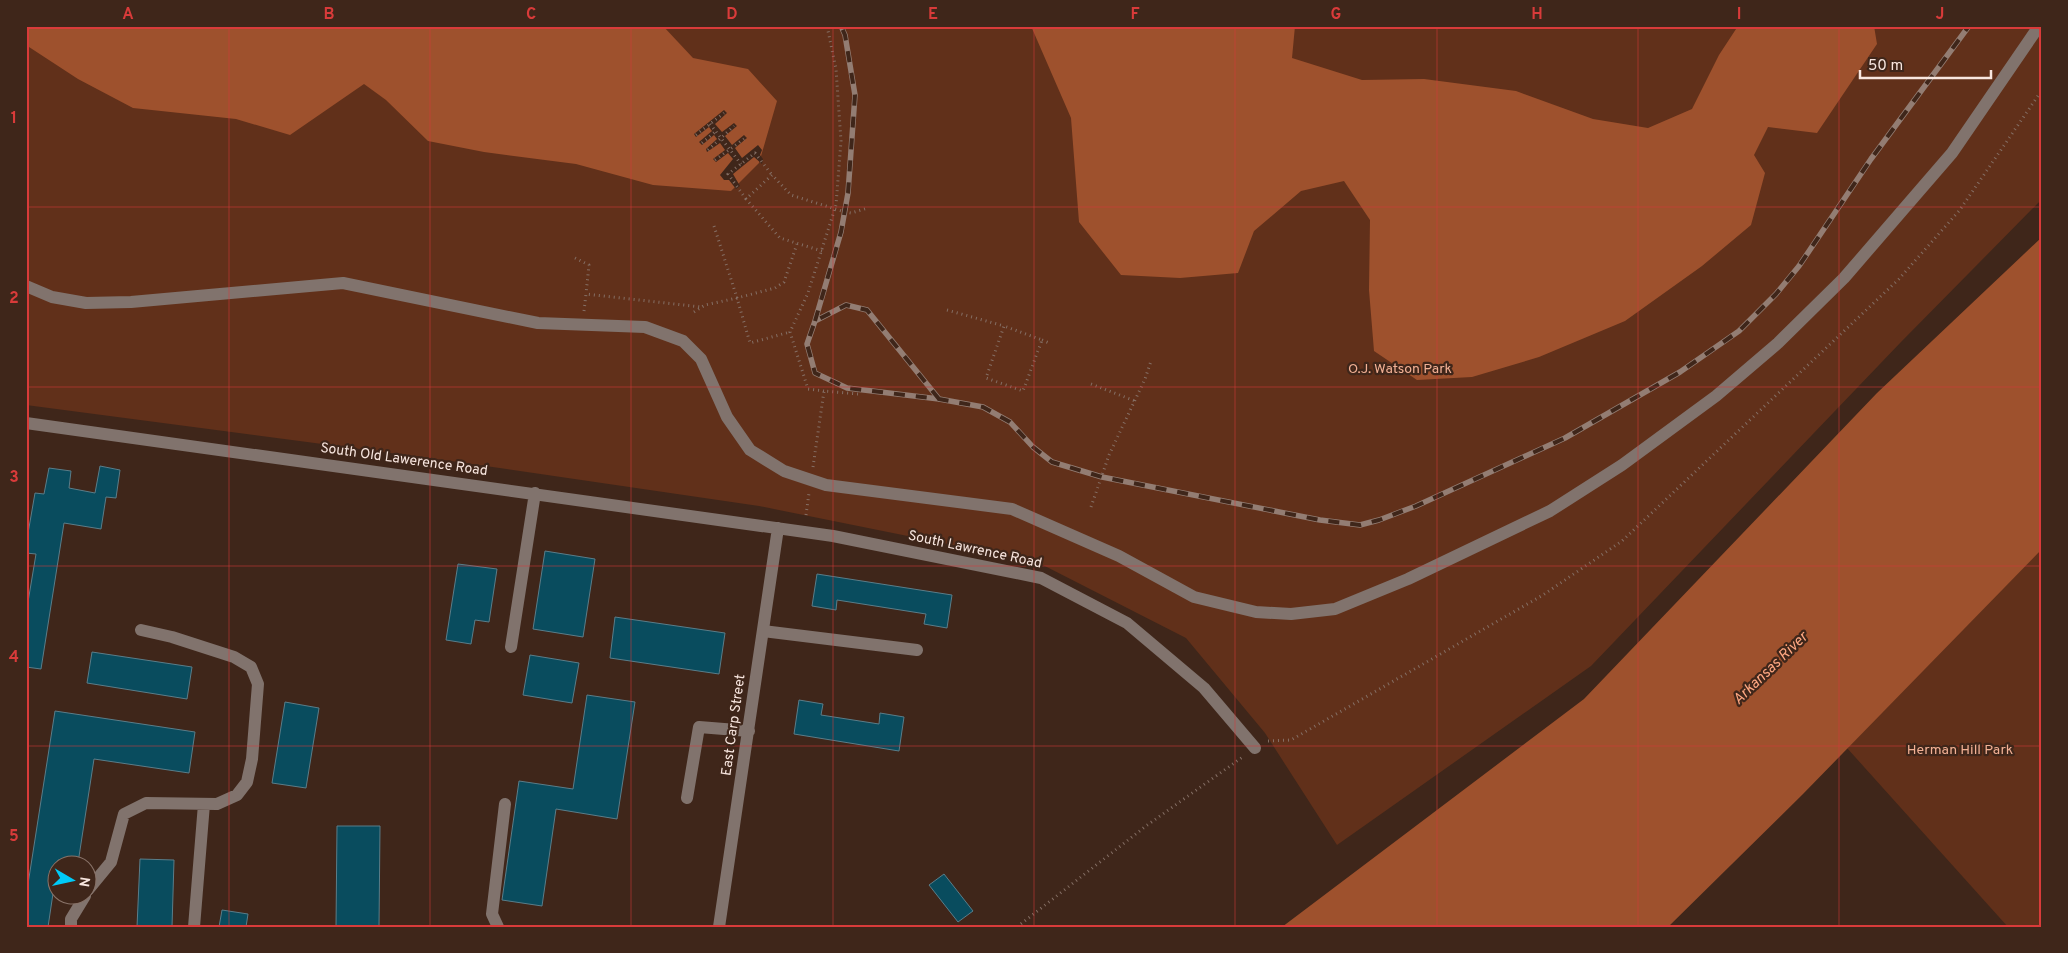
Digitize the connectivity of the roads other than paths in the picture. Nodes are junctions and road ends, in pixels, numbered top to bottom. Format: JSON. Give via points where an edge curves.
{"nodes":[{"id":1,"x":2039,"y":26,"type":"edge"},
{"id":2,"x":26,"y":286,"type":"edge"},
{"id":3,"x":26,"y":423,"type":"edge"},
{"id":4,"x":535,"y":493,"type":"junction"},
{"id":5,"x":778,"y":528,"type":"junction"},
{"id":6,"x":141,"y":630,"type":"dead end"},
{"id":7,"x":763,"y":631,"type":"junction"},
{"id":8,"x":511,"y":647,"type":"dead end"},
{"id":9,"x":917,"y":650,"type":"dead end"},
{"id":10,"x":749,"y":731,"type":"junction"},
{"id":11,"x":1255,"y":748,"type":"road end"},
{"id":12,"x":687,"y":798,"type":"dead end"},
{"id":13,"x":204,"y":804,"type":"junction"},
{"id":14,"x":505,"y":804,"type":"dead end"},
{"id":15,"x":98,"y":878,"type":"edge"},
{"id":16,"x":78,"y":906,"type":"edge"},
{"id":17,"x":70,"y":927,"type":"edge"},
{"id":18,"x":194,"y":927,"type":"edge"},
{"id":19,"x":498,"y":927,"type":"edge"},
{"id":20,"x":719,"y":927,"type":"edge"}],
"edges":[{"from":1,"to":2,"type":"street","via":[[1952,153],[1844,278],[1778,343],[1716,396],[1622,465],[1550,511],[1408,579],[1335,609],[1291,614],[1256,612],[1194,597],[1119,556],[1012,508],[826,485],[784,471],[750,450],[728,417],[701,359],[683,341],[645,327],[538,323],[343,283],[86,303],[52,297]]},
{"from":3,"to":4,"type":"street","name":"South Old Lawerence Road"},
{"from":4,"to":5,"type":"street","name":"South Old Lawerence Road"},
{"from":4,"to":8,"type":"street"},
{"from":5,"to":7,"type":"street","name":"East Carp Street"},
{"from":5,"to":11,"type":"street","name":"South Lawrence Road","via":[[1041,578],[1127,623],[1204,688]]},
{"from":6,"to":13,"type":"street","via":[[234,657],[251,668],[258,684],[247,782],[237,795],[217,804]]},
{"from":7,"to":9,"type":"street"},
{"from":7,"to":10,"type":"street","name":"East Carp Street"},
{"from":10,"to":12,"type":"street","via":[[699,726]]},
{"from":10,"to":20,"type":"street","name":"East Carp Street"},
{"from":13,"to":15,"type":"street","via":[[146,803],[124,814],[111,862]]},
{"from":13,"to":18,"type":"street"},
{"from":14,"to":19,"type":"street","via":[[492,914]]},
{"from":16,"to":17,"type":"street"}]}
